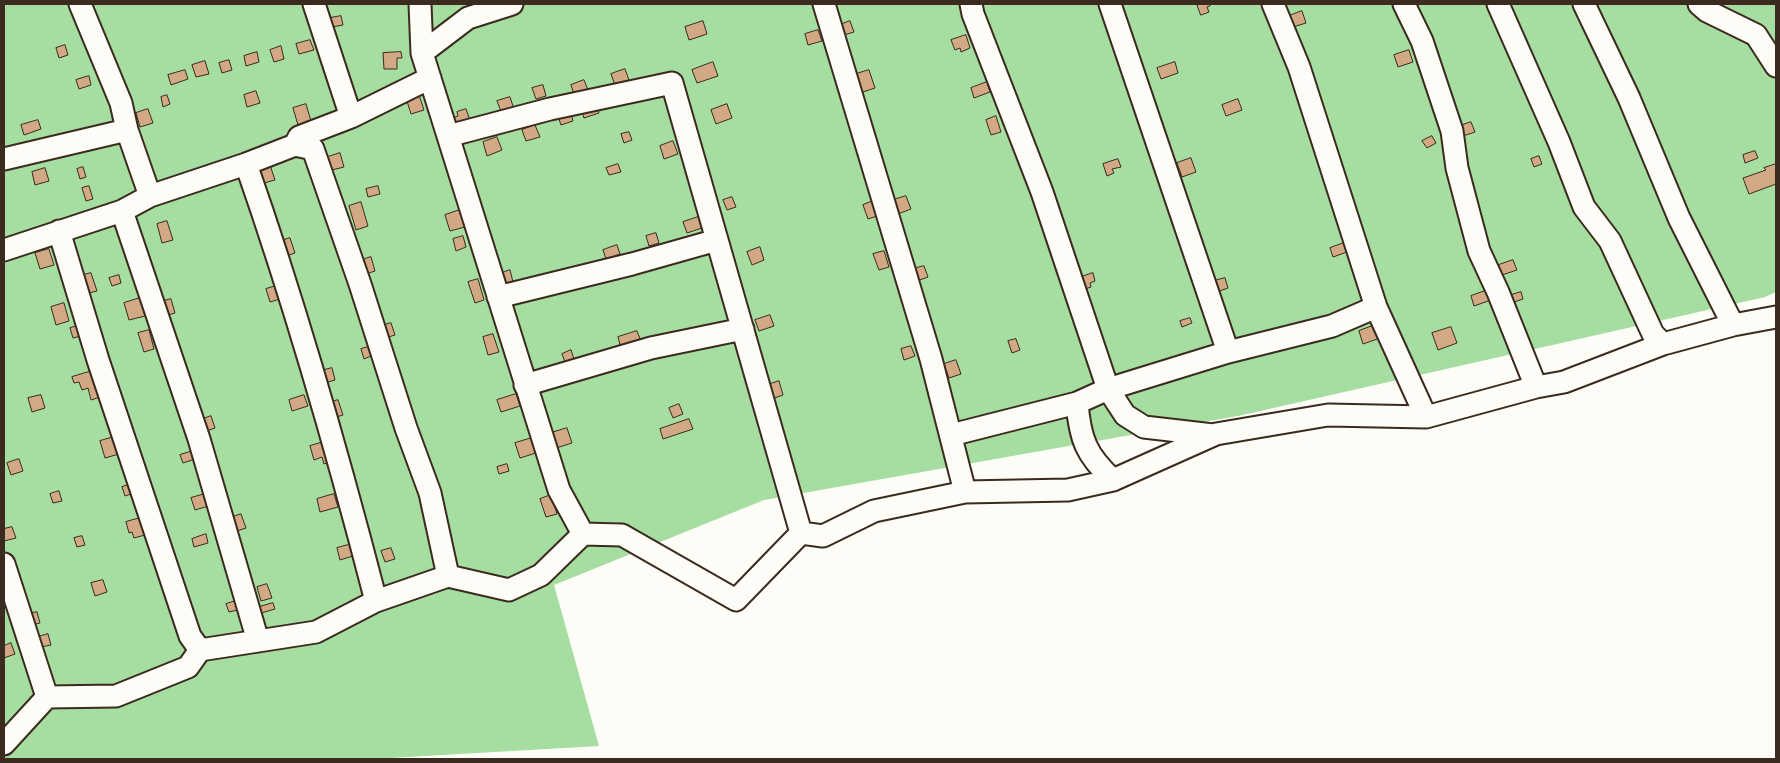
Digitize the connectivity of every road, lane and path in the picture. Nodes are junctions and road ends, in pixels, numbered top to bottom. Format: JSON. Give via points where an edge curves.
{"nodes":[{"id":1,"x":80,"y":4,"type":"edge"},
{"id":2,"x":314,"y":4,"type":"edge"},
{"id":3,"x":420,"y":4,"type":"edge"},
{"id":4,"x":512,"y":4,"type":"edge"},
{"id":5,"x":824,"y":4,"type":"edge"},
{"id":6,"x":971,"y":4,"type":"edge"},
{"id":7,"x":1110,"y":4,"type":"edge"},
{"id":8,"x":1273,"y":4,"type":"edge"},
{"id":9,"x":1404,"y":4,"type":"edge"},
{"id":10,"x":1498,"y":4,"type":"edge"},
{"id":11,"x":1584,"y":4,"type":"edge"},
{"id":12,"x":1699,"y":4,"type":"edge"},
{"id":13,"x":422,"y":53,"type":"junction"},
{"id":14,"x":1776,"y":66,"type":"edge"},
{"id":15,"x":430,"y":78,"type":"junction"},
{"id":16,"x":351,"y":117,"type":"junction"},
{"id":17,"x":127,"y":130,"type":"junction"},
{"id":18,"x":448,"y":136,"type":"junction"},
{"id":19,"x":295,"y":144,"type":"junction"},
{"id":20,"x":4,"y":159,"type":"edge"},
{"id":21,"x":246,"y":164,"type":"junction"},
{"id":22,"x":150,"y":196,"type":"junction"},
{"id":23,"x":122,"y":211,"type":"junction"},
{"id":24,"x":59,"y":231,"type":"junction"},
{"id":25,"x":717,"y":240,"type":"junction"},
{"id":26,"x":4,"y":250,"type":"edge"},
{"id":27,"x":498,"y":298,"type":"junction"},
{"id":28,"x":1376,"y":307,"type":"junction"},
{"id":29,"x":1776,"y":317,"type":"edge"},
{"id":30,"x":1732,"y":325,"type":"junction"},
{"id":31,"x":743,"y":330,"type":"junction"},
{"id":32,"x":1664,"y":344,"type":"junction"},
{"id":33,"x":1228,"y":352,"type":"junction"},
{"id":34,"x":526,"y":385,"type":"junction"},
{"id":35,"x":1536,"y":387,"type":"junction"},
{"id":36,"x":1108,"y":389,"type":"junction"},
{"id":37,"x":1077,"y":403,"type":"junction"},
{"id":38,"x":1426,"y":417,"type":"junction"},
{"id":39,"x":951,"y":435,"type":"junction"},
{"id":40,"x":1214,"y":436,"type":"junction"},
{"id":41,"x":1113,"y":480,"type":"junction"},
{"id":42,"x":965,"y":492,"type":"junction"},
{"id":43,"x":801,"y":533,"type":"junction"},
{"id":44,"x":584,"y":534,"type":"junction"},
{"id":45,"x":4,"y":564,"type":"edge"},
{"id":46,"x":448,"y":576,"type":"junction"},
{"id":47,"x":376,"y":601,"type":"junction"},
{"id":48,"x":258,"y":641,"type":"junction"},
{"id":49,"x":200,"y":650,"type":"junction"},
{"id":50,"x":47,"y":697,"type":"junction"},
{"id":51,"x":4,"y":744,"type":"edge"}],
"edges":[{"from":1,"to":17,"type":"lane","via":[[121,103]]},
{"from":2,"to":16,"type":"lane"},
{"from":3,"to":13,"type":"lane"},
{"from":4,"to":13,"type":"lane","via":[[468,18]]},
{"from":5,"to":39,"type":"lane"},
{"from":6,"to":36,"type":"lane","via":[[972,14],[1042,192]]},
{"from":7,"to":33,"type":"lane"},
{"from":8,"to":28,"type":"lane","via":[[1299,67]]},
{"from":9,"to":35,"type":"lane","via":[[1422,41],[1452,131],[1457,168],[1479,251]]},
{"from":10,"to":32,"type":"lane","via":[[1584,207],[1610,241],[1654,334]]},
{"from":11,"to":30,"type":"lane","via":[[1629,98],[1679,218]]},
{"from":12,"to":14,"type":"lane","via":[[1756,35]]},
{"from":13,"to":15,"type":"lane"},
{"from":15,"to":16,"type":"lane"},
{"from":15,"to":18,"type":"lane"},
{"from":16,"to":19,"type":"lane","via":[[299,137]]},
{"from":17,"to":20,"type":"lane"},
{"from":17,"to":22,"type":"lane"},
{"from":18,"to":25,"type":"lane","via":[[550,109],[672,83]]},
{"from":18,"to":27,"type":"lane"},
{"from":19,"to":21,"type":"lane"},
{"from":19,"to":46,"type":"lane","via":[[313,150],[348,248],[430,493]]},
{"from":21,"to":22,"type":"lane"},
{"from":21,"to":47,"type":"lane","via":[[271,237]]},
{"from":22,"to":23,"type":"lane"},
{"from":23,"to":24,"type":"lane"},
{"from":23,"to":48,"type":"lane","via":[[199,439]]},
{"from":24,"to":26,"type":"lane"},
{"from":24,"to":49,"type":"lane","via":[[186,627]]},
{"from":25,"to":27,"type":"lane"},
{"from":25,"to":31,"type":"lane"},
{"from":27,"to":34,"type":"lane"},
{"from":28,"to":33,"type":"lane","via":[[1332,326]]},
{"from":28,"to":38,"type":"lane"},
{"from":29,"to":30,"type":"lane"},
{"from":30,"to":32,"type":"lane"},
{"from":31,"to":34,"type":"lane","via":[[651,348]]},
{"from":31,"to":43,"type":"lane"},
{"from":32,"to":35,"type":"lane","via":[[1564,382]]},
{"from":33,"to":36,"type":"lane"},
{"from":34,"to":44,"type":"lane","via":[[559,490]]},
{"from":35,"to":38,"type":"lane"},
{"from":36,"to":37,"type":"lane"},
{"from":36,"to":40,"type":"lane","via":[[1125,415],[1144,427]]},
{"from":37,"to":39,"type":"lane"},
{"from":37,"to":41,"type":"lane","via":[[1079,428],[1094,462]]},
{"from":38,"to":40,"type":"lane","via":[[1328,415]]},
{"from":39,"to":42,"type":"lane"},
{"from":40,"to":41,"type":"lane"},
{"from":41,"to":42,"type":"lane","via":[[1068,490]]},
{"from":42,"to":43,"type":"lane","via":[[874,512],[822,536]]},
{"from":43,"to":44,"type":"lane","via":[[736,600],[622,535]]},
{"from":44,"to":46,"type":"lane","via":[[542,575],[508,590]]},
{"from":45,"to":50,"type":"lane"},
{"from":46,"to":47,"type":"lane"},
{"from":47,"to":48,"type":"lane","via":[[316,632]]},
{"from":48,"to":49,"type":"lane"},
{"from":49,"to":50,"type":"lane","via":[[188,667],[116,696]]},
{"from":50,"to":51,"type":"lane"}]}
